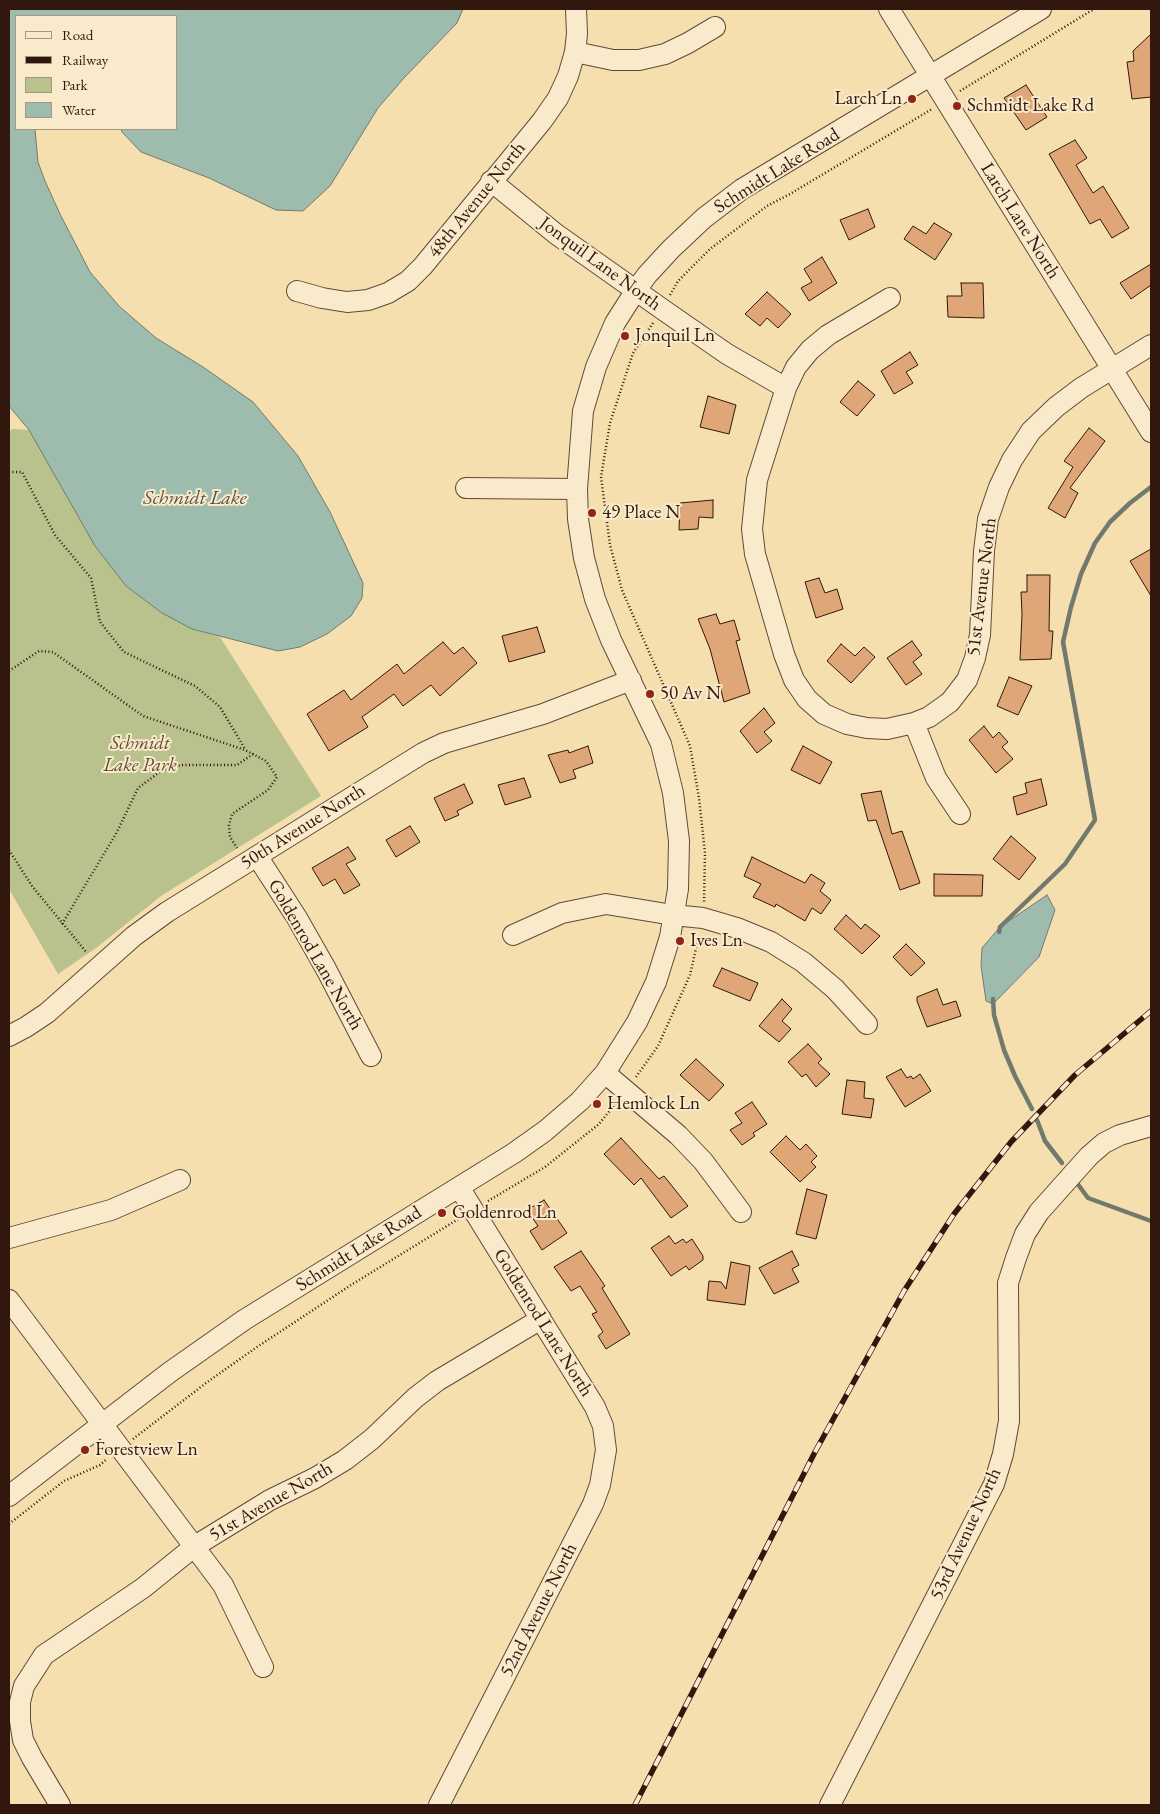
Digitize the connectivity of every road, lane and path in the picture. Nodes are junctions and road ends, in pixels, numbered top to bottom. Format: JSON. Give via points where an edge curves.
{"nodes":[{"id":1,"x":576,"y":9,"type":"edge"},
{"id":2,"x":888,"y":9,"type":"edge"},
{"id":3,"x":1041,"y":9,"type":"edge"},
{"id":4,"x":1094,"y":9,"type":"edge"},
{"id":5,"x":715,"y":27,"type":"dead end"},
{"id":6,"x":575,"y":52,"type":"junction"},
{"id":7,"x":930,"y":76,"type":"junction"},
{"id":8,"x":945,"y":101,"type":"junction"},
{"id":9,"x":491,"y":181,"type":"junction"},
{"id":10,"x":636,"y":290,"type":"junction"},
{"id":11,"x":297,"y":291,"type":"dead end"},
{"id":12,"x":890,"y":298,"type":"dead end"},
{"id":13,"x":662,"y":309,"type":"junction"},
{"id":14,"x":1151,"y":344,"type":"edge"},
{"id":15,"x":1112,"y":368,"type":"junction"},
{"id":16,"x":786,"y":388,"type":"junction"},
{"id":17,"x":1151,"y":432,"type":"edge"},
{"id":18,"x":9,"y":472,"type":"edge"},
{"id":19,"x":466,"y":488,"type":"dead end"},
{"id":20,"x":577,"y":489,"type":"junction"},
{"id":21,"x":9,"y":671,"type":"edge"},
{"id":22,"x":631,"y":680,"type":"junction"},
{"id":23,"x":914,"y":723,"type":"junction"},
{"id":24,"x":245,"y":750,"type":"junction"},
{"id":25,"x":253,"y":754,"type":"junction"},
{"id":26,"x":960,"y":814,"type":"dead end"},
{"id":27,"x":9,"y":850,"type":"edge"},
{"id":28,"x":252,"y":859,"type":"junction"},
{"id":29,"x":673,"y":915,"type":"junction"},
{"id":30,"x":703,"y":918,"type":"junction"},
{"id":31,"x":62,"y":924,"type":"junction"},
{"id":32,"x":513,"y":935,"type":"dead end"},
{"id":33,"x":100,"y":968,"type":"junction"},
{"id":34,"x":868,"y":1024,"type":"dead end"},
{"id":35,"x":9,"y":1036,"type":"edge"},
{"id":36,"x":371,"y":1056,"type":"dead end"},
{"id":37,"x":605,"y":1073,"type":"junction"},
{"id":38,"x":626,"y":1090,"type":"junction"},
{"id":39,"x":1151,"y":1126,"type":"edge"},
{"id":40,"x":180,"y":1180,"type":"dead end"},
{"id":41,"x":459,"y":1187,"type":"junction"},
{"id":42,"x":473,"y":1210,"type":"junction"},
{"id":43,"x":741,"y":1212,"type":"dead end"},
{"id":44,"x":9,"y":1238,"type":"edge"},
{"id":45,"x":9,"y":1300,"type":"edge"},
{"id":46,"x":541,"y":1319,"type":"junction"},
{"id":47,"x":595,"y":1407,"type":"joint"},
{"id":48,"x":102,"y":1425,"type":"junction"},
{"id":49,"x":120,"y":1449,"type":"junction"},
{"id":50,"x":9,"y":1496,"type":"edge"},
{"id":51,"x":9,"y":1524,"type":"edge"},
{"id":52,"x":195,"y":1546,"type":"junction"},
{"id":53,"x":264,"y":1667,"type":"dead end"},
{"id":54,"x":60,"y":1805,"type":"edge"},
{"id":55,"x":439,"y":1805,"type":"edge"},
{"id":56,"x":830,"y":1805,"type":"edge"}],
"edges":[{"from":1,"to":6,"type":"street","name":"48th Avenue North"},
{"from":2,"to":7,"type":"street","name":"Larch Lane North"},
{"from":3,"to":7,"type":"street","name":"Schmidt Lake Road"},
{"from":4,"to":8,"type":"path"},
{"from":5,"to":6,"type":"street","via":[[673,50],[639,60],[613,60]]},
{"from":6,"to":9,"type":"street","name":"48th Avenue North","via":[[558,98]]},
{"from":7,"to":8,"type":"street","name":"Larch Lane North"},
{"from":7,"to":10,"type":"street","name":"Schmidt Lake Road","via":[[742,189],[671,249]]},
{"from":8,"to":13,"type":"path","via":[[767,206],[710,249],[678,281]]},
{"from":8,"to":15,"type":"street","name":"Larch Lane North"},
{"from":9,"to":10,"type":"street","name":"Jonquil Lane North","via":[[556,234]]},
{"from":9,"to":11,"type":"street","name":"48th Avenue North","via":[[423,266],[408,281],[388,293],[368,300],[347,302]]},
{"from":10,"to":13,"type":"street","name":"Jonquil Lane North"},
{"from":10,"to":20,"type":"street","name":"Schmidt Lake Road","via":[[615,323],[596,367],[583,411]]},
{"from":12,"to":16,"type":"street","via":[[828,335],[810,350],[796,367]]},
{"from":13,"to":16,"type":"street","name":"Jonquil Lane North","via":[[726,354]]},
{"from":13,"to":30,"type":"path","via":[[634,353],[610,423],[601,477],[610,545],[622,590],[690,746],[705,853]]},
{"from":14,"to":15,"type":"street","name":"51st Avenue North"},
{"from":15,"to":17,"type":"street","name":"Larch Lane North"},
{"from":15,"to":23,"type":"street","name":"51st Avenue North","via":[[1056,407],[1032,431],[1012,460],[988,519],[980,635],[967,680],[950,702],[929,718]]},
{"from":16,"to":23,"type":"street","via":[[757,480],[752,529],[755,554],[784,654],[794,680],[824,714],[867,728]]},
{"from":18,"to":24,"type":"path","via":[[22,472],[55,535],[91,578],[100,622],[124,652],[195,686],[220,707]]},
{"from":19,"to":20,"type":"street"},
{"from":20,"to":22,"type":"street","name":"Schmidt Lake Road","via":[[584,558],[595,599]]},
{"from":21,"to":24,"type":"path","via":[[39,651],[53,652],[143,716]]},
{"from":22,"to":28,"type":"street","name":"50th Avenue North","via":[[543,714],[444,743]]},
{"from":22,"to":29,"type":"street","name":"Schmidt Lake Road","via":[[660,744],[673,793],[679,841],[678,889]]},
{"from":23,"to":26,"type":"street","via":[[936,778]]},
{"from":24,"to":25,"type":"path"},
{"from":25,"to":28,"type":"path","via":[[266,760],[277,777],[268,790],[232,814],[228,825],[230,837]]},
{"from":25,"to":31,"type":"path","via":[[237,765],[180,764],[161,770],[138,788]]},
{"from":27,"to":31,"type":"path"},
{"from":28,"to":33,"type":"street","name":"50th Avenue North","via":[[167,912],[134,936]]},
{"from":28,"to":36,"type":"street","name":"Goldenrod Lane North","via":[[297,918]]},
{"from":29,"to":30,"type":"street"},
{"from":29,"to":32,"type":"street","via":[[606,904],[562,913]]},
{"from":29,"to":37,"type":"street","name":"Schmidt Lake Road","via":[[656,982],[637,1022]]},
{"from":30,"to":34,"type":"street","via":[[771,942],[803,962],[835,989]]},
{"from":30,"to":38,"type":"path","via":[[690,975],[658,1046]]},
{"from":31,"to":33,"type":"path"},
{"from":33,"to":35,"type":"street","name":"50th Avenue North","via":[[47,1013]]},
{"from":37,"to":38,"type":"street"},
{"from":37,"to":41,"type":"street","name":"Schmidt Lake Road","via":[[580,1101],[545,1131]]},
{"from":38,"to":42,"type":"path","via":[[599,1124],[545,1167]]},
{"from":38,"to":43,"type":"street","via":[[703,1161]]},
{"from":39,"to":56,"type":"street","name":"53rd Avenue North","via":[[1104,1143],[1039,1212],[1025,1234],[1008,1283],[1009,1421],[994,1484]]},
{"from":40,"to":44,"type":"street","via":[[111,1210]]},
{"from":41,"to":42,"type":"street","name":"Goldenrod Lane North"},
{"from":41,"to":48,"type":"street","name":"Schmidt Lake Road","via":[[244,1320]]},
{"from":42,"to":46,"type":"street","name":"Goldenrod Lane North"},
{"from":42,"to":49,"type":"path","via":[[264,1342]]},
{"from":45,"to":48,"type":"street"},
{"from":46,"to":47,"type":"street","name":"Goldenrod Lane North"},
{"from":46,"to":52,"type":"street","name":"51st Avenue North","via":[[437,1382],[345,1460],[270,1500]]},
{"from":47,"to":55,"type":"street","name":"52nd Avenue North","via":[[603,1426],[606,1450],[593,1504]]},
{"from":48,"to":49,"type":"street"},
{"from":48,"to":50,"type":"street","name":"Schmidt Lake Road"},
{"from":49,"to":51,"type":"path","via":[[100,1465],[64,1481]]},
{"from":49,"to":52,"type":"street"},
{"from":52,"to":53,"type":"street","via":[[223,1585]]},
{"from":52,"to":54,"type":"street","name":"51st Avenue North","via":[[143,1588],[44,1655],[24,1686],[20,1702],[23,1740]]}]}
